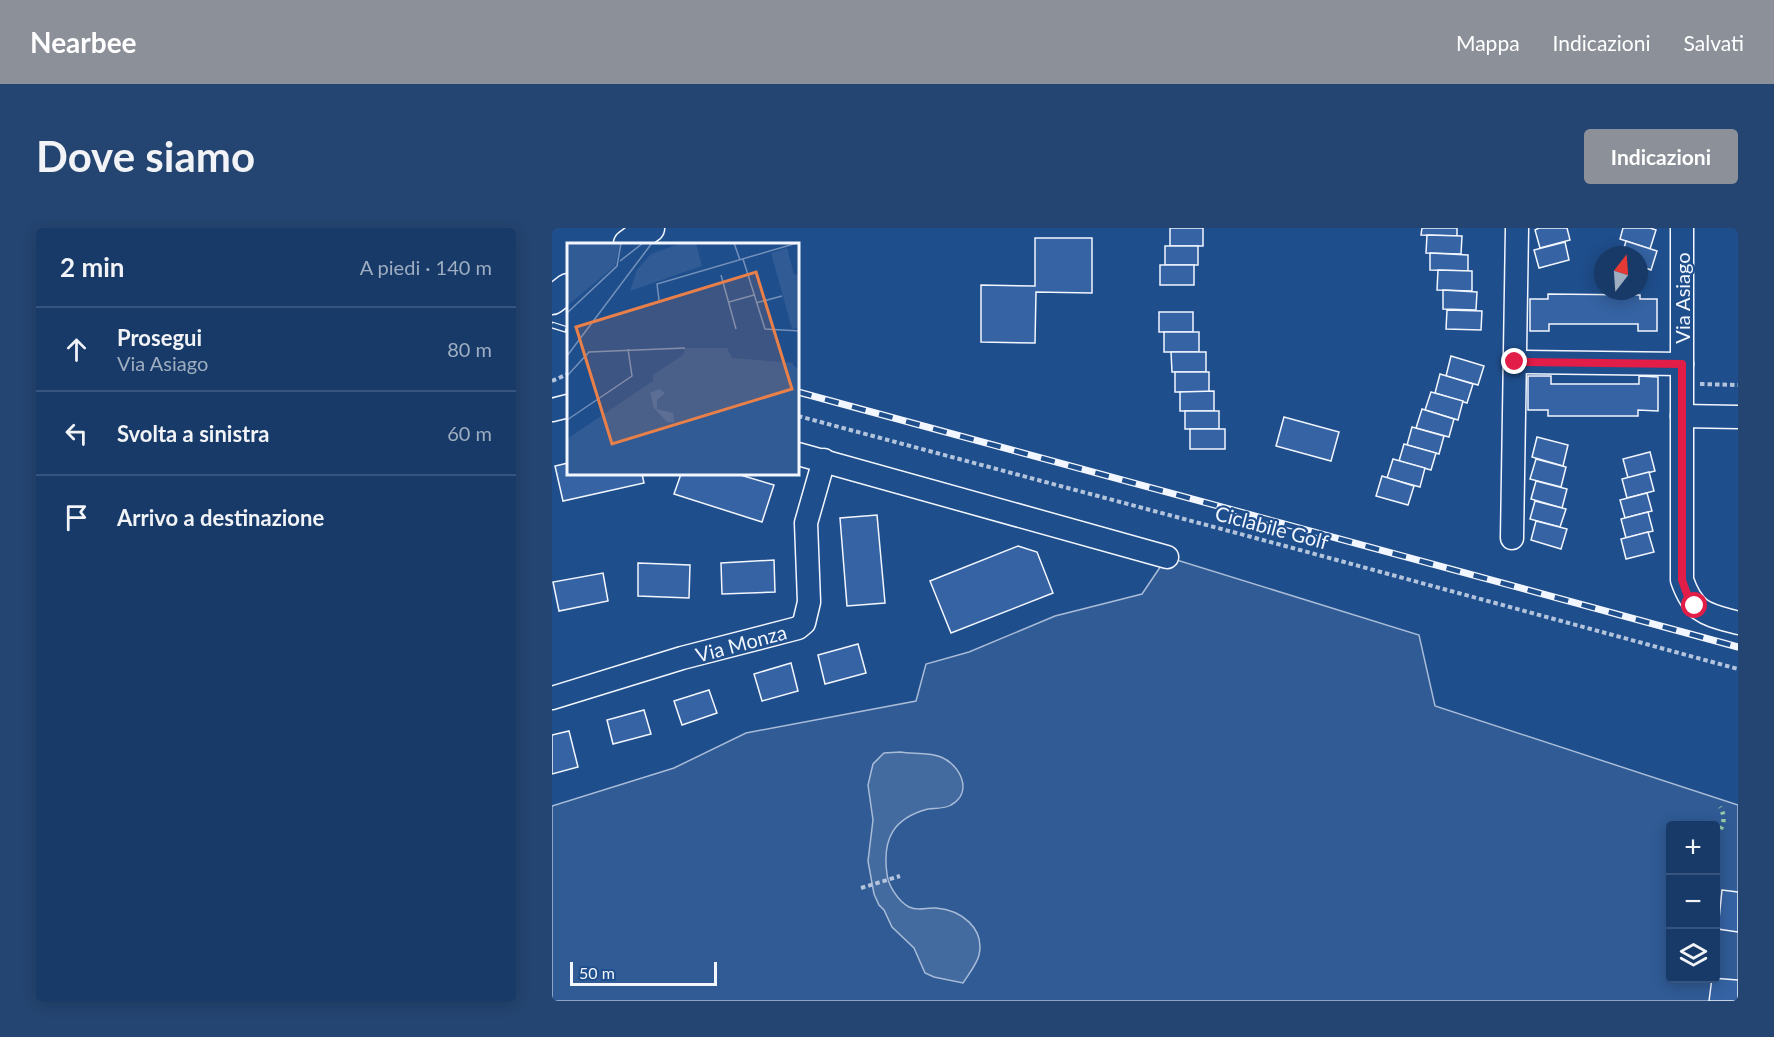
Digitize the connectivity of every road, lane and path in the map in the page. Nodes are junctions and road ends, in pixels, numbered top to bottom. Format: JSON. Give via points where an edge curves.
{"nodes":[{"id":1,"x":650,"y":228,"type":"edge"},
{"id":2,"x":1517,"y":228,"type":"edge"},
{"id":3,"x":1682,"y":228,"type":"edge"},
{"id":4,"x":629,"y":243,"type":"edge"},
{"id":5,"x":567,"y":289,"type":"edge"},
{"id":6,"x":552,"y":300,"type":"edge"},
{"id":7,"x":1515,"y":362,"type":"junction"},
{"id":8,"x":567,"y":374,"type":"edge"},
{"id":9,"x":1682,"y":374,"type":"junction"},
{"id":10,"x":552,"y":381,"type":"edge"},
{"id":11,"x":1738,"y":385,"type":"edge"},
{"id":12,"x":567,"y":406,"type":"edge"},
{"id":13,"x":552,"y":410,"type":"edge"},
{"id":14,"x":1682,"y":416,"type":"junction"},
{"id":15,"x":800,"y":417,"type":"edge"},
{"id":16,"x":1738,"y":417,"type":"edge"},
{"id":17,"x":800,"y":454,"type":"edge"},
{"id":18,"x":824,"y":460,"type":"junction"},
{"id":19,"x":1512,"y":538,"type":"dead end"},
{"id":20,"x":1167,"y":557,"type":"dead end"},
{"id":21,"x":1738,"y":623,"type":"edge"},
{"id":22,"x":1738,"y":669,"type":"edge"},
{"id":23,"x":552,"y":698,"type":"edge"},
{"id":24,"x":900,"y":876,"type":"dead end"},
{"id":25,"x":861,"y":888,"type":"dead end"}],
"edges":[{"from":1,"to":4,"type":"main road"},
{"from":2,"to":7,"type":"street"},
{"from":3,"to":9,"type":"street","name":"Via Asiago"},
{"from":5,"to":6,"type":"main road"},
{"from":7,"to":9,"type":"street"},
{"from":7,"to":19,"type":"street"},
{"from":8,"to":10,"type":"path"},
{"from":9,"to":11,"type":"path"},
{"from":9,"to":14,"type":"street","name":"Via Asiago"},
{"from":12,"to":13,"type":"street"},
{"from":14,"to":16,"type":"street"},
{"from":14,"to":21,"type":"street","name":"Via Asiago","via":[[1682,580],[1695,606],[1707,614]]},
{"from":15,"to":22,"type":"path","name":"Ciclabile Golf"},
{"from":17,"to":18,"type":"street"},
{"from":18,"to":20,"type":"street"},
{"from":18,"to":23,"type":"street","name":"Via Monza","via":[[807,523],[809,602],[804,622],[798,628]]},
{"from":24,"to":25,"type":"path"}]}
